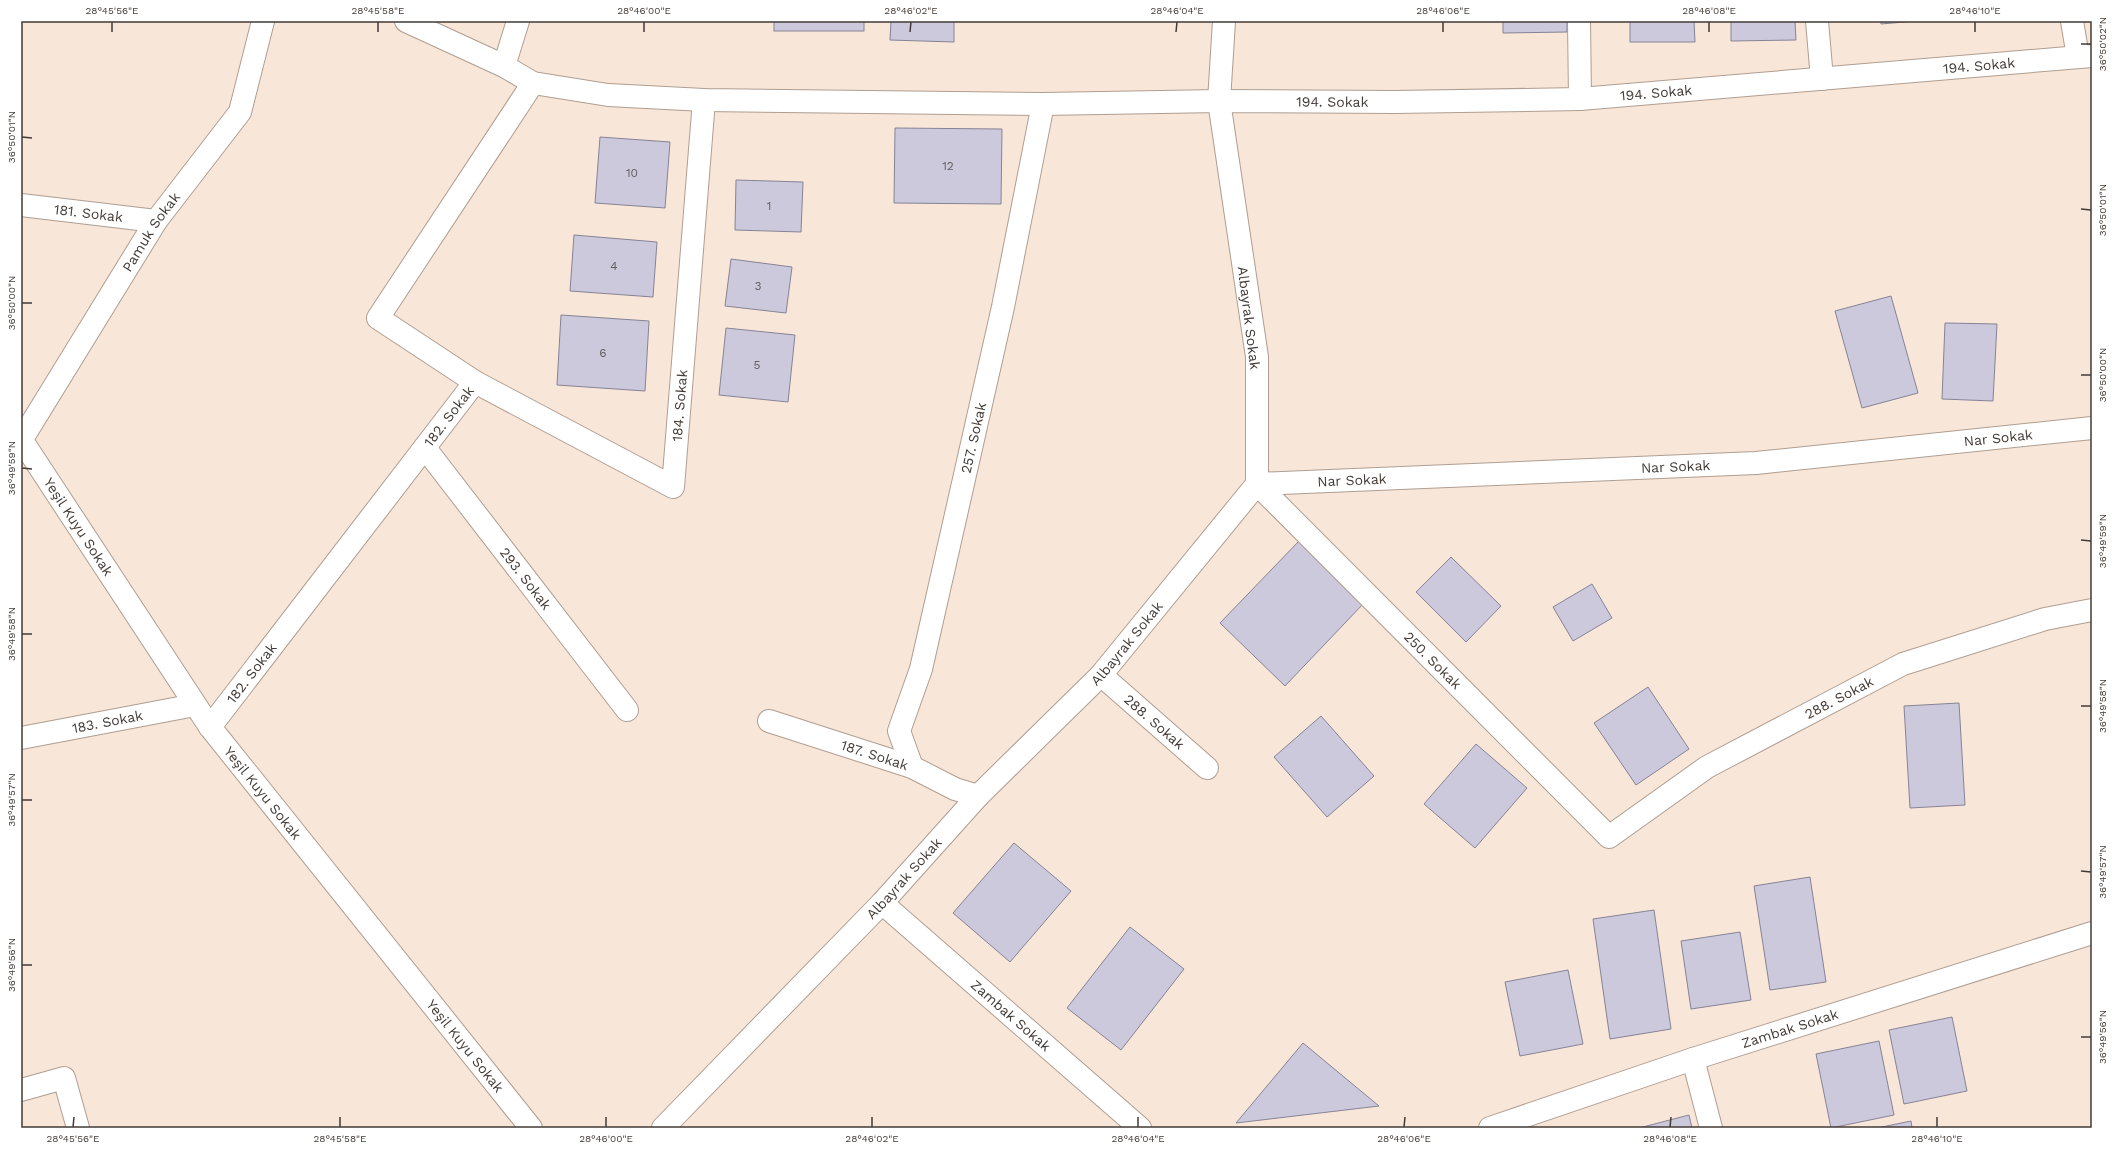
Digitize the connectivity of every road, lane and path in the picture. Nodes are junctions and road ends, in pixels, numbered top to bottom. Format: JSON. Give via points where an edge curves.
{"nodes":[{"id":1,"x":263,"y":21,"type":"edge"},
{"id":2,"x":406,"y":21,"type":"edge"},
{"id":3,"x":518,"y":21,"type":"edge"},
{"id":4,"x":1224,"y":21,"type":"edge"},
{"id":5,"x":1579,"y":21,"type":"edge"},
{"id":6,"x":1817,"y":21,"type":"edge"},
{"id":7,"x":2072,"y":21,"type":"edge"},
{"id":8,"x":2085,"y":56,"type":"edge"},
{"id":9,"x":504,"y":66,"type":"junction"},
{"id":10,"x":1822,"y":79,"type":"junction"},
{"id":11,"x":533,"y":83,"type":"junction"},
{"id":12,"x":1580,"y":99,"type":"junction"},
{"id":13,"x":704,"y":100,"type":"junction"},
{"id":14,"x":1219,"y":101,"type":"junction"},
{"id":15,"x":1043,"y":104,"type":"junction"},
{"id":16,"x":21,"y":205,"type":"edge"},
{"id":17,"x":156,"y":221,"type":"junction"},
{"id":18,"x":475,"y":382,"type":"junction"},
{"id":19,"x":2092,"y":428,"type":"edge"},
{"id":20,"x":22,"y":439,"type":"edge"},
{"id":21,"x":425,"y":448,"type":"junction"},
{"id":22,"x":1258,"y":484,"type":"junction"},
{"id":23,"x":2092,"y":610,"type":"edge"},
{"id":24,"x":1101,"y":675,"type":"junction"},
{"id":25,"x":195,"y":705,"type":"junction"},
{"id":26,"x":627,"y":710,"type":"dead end"},
{"id":27,"x":769,"y":721,"type":"dead end"},
{"id":28,"x":210,"y":727,"type":"junction"},
{"id":29,"x":21,"y":738,"type":"edge"},
{"id":30,"x":912,"y":767,"type":"junction"},
{"id":31,"x":1207,"y":768,"type":"dead end"},
{"id":32,"x":978,"y":796,"type":"junction"},
{"id":33,"x":1609,"y":837,"type":"joint"},
{"id":34,"x":882,"y":903,"type":"junction"},
{"id":35,"x":2092,"y":933,"type":"edge"},
{"id":36,"x":1693,"y":1059,"type":"junction"},
{"id":37,"x":21,"y":1090,"type":"edge"},
{"id":38,"x":78,"y":1128,"type":"edge"},
{"id":39,"x":531,"y":1128,"type":"edge"},
{"id":40,"x":663,"y":1128,"type":"edge"},
{"id":41,"x":1140,"y":1128,"type":"edge"},
{"id":42,"x":1490,"y":1128,"type":"edge"},
{"id":43,"x":1711,"y":1128,"type":"edge"}],
"edges":[{"from":1,"to":17,"type":"street","name":"Pamuk Sokak","via":[[240,112]]},
{"from":2,"to":9,"type":"street"},
{"from":3,"to":9,"type":"street"},
{"from":4,"to":14,"type":"street","name":"Albayrak Sokak"},
{"from":5,"to":12,"type":"street"},
{"from":6,"to":10,"type":"street"},
{"from":7,"to":8,"type":"street"},
{"from":8,"to":10,"type":"street","name":"194. Sokak"},
{"from":9,"to":11,"type":"street"},
{"from":10,"to":12,"type":"street","name":"194. Sokak"},
{"from":11,"to":13,"type":"street","name":"194. Sokak","via":[[608,95]]},
{"from":11,"to":18,"type":"street","name":"182. Sokak","via":[[378,318]]},
{"from":12,"to":14,"type":"street","name":"194. Sokak"},
{"from":13,"to":15,"type":"street","name":"194. Sokak"},
{"from":13,"to":18,"type":"street","name":"184. Sokak","via":[[673,487]]},
{"from":14,"to":15,"type":"street","name":"194. Sokak"},
{"from":14,"to":22,"type":"street","name":"Albayrak Sokak","via":[[1257,358]]},
{"from":15,"to":30,"type":"street","name":"257. Sokak","via":[[1004,307],[921,669],[899,731]]},
{"from":16,"to":17,"type":"street","name":"181. Sokak"},
{"from":17,"to":20,"type":"street","name":"Pamuk Sokak"},
{"from":18,"to":21,"type":"street","name":"182. Sokak"},
{"from":19,"to":22,"type":"street","name":"Nar Sokak","via":[[1756,462]]},
{"from":20,"to":25,"type":"street","name":"Yeşil Kuyu Sokak"},
{"from":21,"to":26,"type":"street","name":"293. Sokak"},
{"from":21,"to":28,"type":"street","name":"182. Sokak"},
{"from":22,"to":24,"type":"street","name":"Albayrak Sokak"},
{"from":22,"to":33,"type":"street","name":"250. Sokak"},
{"from":23,"to":33,"type":"street","name":"288. Sokak","via":[[2045,619],[1903,664],[1707,767]]},
{"from":24,"to":31,"type":"street","name":"288. Sokak"},
{"from":24,"to":32,"type":"street","name":"Albayrak Sokak"},
{"from":25,"to":28,"type":"street","name":"Yeşil Kuyu Sokak"},
{"from":25,"to":29,"type":"street","name":"183. Sokak"},
{"from":27,"to":30,"type":"street","name":"187. Sokak"},
{"from":28,"to":39,"type":"street","name":"Yeşil Kuyu Sokak"},
{"from":30,"to":32,"type":"street","name":"187. Sokak","via":[[955,789]]},
{"from":32,"to":34,"type":"street","name":"Albayrak Sokak"},
{"from":34,"to":40,"type":"street","name":"Albayrak Sokak"},
{"from":34,"to":41,"type":"street","name":"Zambak Sokak"},
{"from":35,"to":36,"type":"street","name":"Zambak Sokak"},
{"from":36,"to":42,"type":"street","name":"Zambak Sokak"},
{"from":36,"to":43,"type":"street"},
{"from":37,"to":38,"type":"street","via":[[64,1078]]}]}
